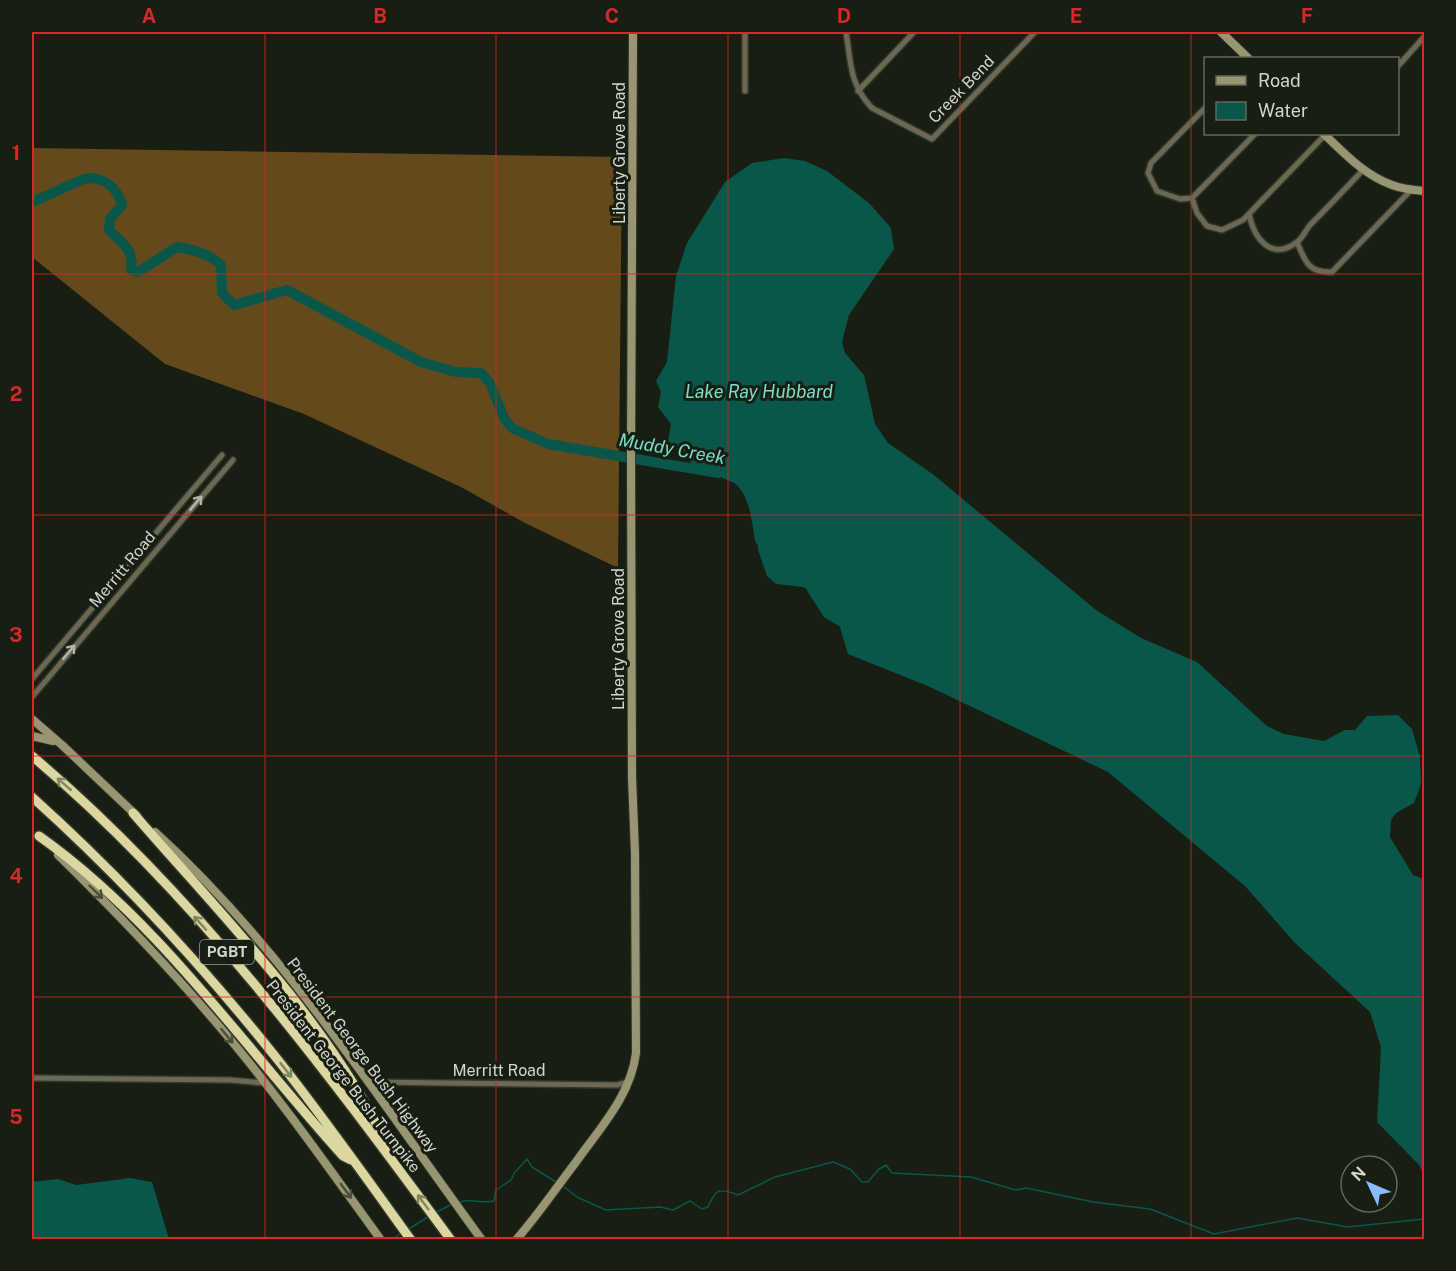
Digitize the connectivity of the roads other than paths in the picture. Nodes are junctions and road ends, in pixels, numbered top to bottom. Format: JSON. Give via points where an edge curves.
{"nodes":[{"id":1,"x":633,"y":32,"type":"edge"},
{"id":2,"x":745,"y":32,"type":"edge"},
{"id":3,"x":846,"y":32,"type":"edge"},
{"id":4,"x":914,"y":32,"type":"edge"},
{"id":5,"x":1035,"y":32,"type":"edge"},
{"id":6,"x":1221,"y":32,"type":"edge"},
{"id":7,"x":1425,"y":37,"type":"edge"},
{"id":8,"x":1247,"y":57,"type":"edge"},
{"id":9,"x":1399,"y":65,"type":"edge"},
{"id":10,"x":745,"y":91,"type":"dead end"},
{"id":11,"x":858,"y":91,"type":"junction"},
{"id":12,"x":1204,"y":109,"type":"edge"},
{"id":13,"x":1254,"y":135,"type":"edge"},
{"id":14,"x":1328,"y":135,"type":"edge"},
{"id":15,"x":1363,"y":170,"type":"junction"},
{"id":16,"x":1412,"y":189,"type":"junction"},
{"id":17,"x":1425,"y":192,"type":"edge"},
{"id":18,"x":1192,"y":198,"type":"junction"},
{"id":19,"x":1249,"y":214,"type":"junction"},
{"id":20,"x":1297,"y":242,"type":"junction"},
{"id":21,"x":222,"y":455,"type":"dead end"},
{"id":22,"x":233,"y":460,"type":"dead end"},
{"id":23,"x":32,"y":679,"type":"edge"},
{"id":24,"x":32,"y":697,"type":"edge"},
{"id":25,"x":32,"y":719,"type":"edge"},
{"id":26,"x":32,"y":736,"type":"edge"},
{"id":27,"x":62,"y":745,"type":"junction"},
{"id":28,"x":34,"y":758,"type":"edge"},
{"id":29,"x":32,"y":797,"type":"edge"},
{"id":30,"x":133,"y":813,"type":"junction"},
{"id":31,"x":35,"y":833,"type":"edge"},
{"id":32,"x":32,"y":1078,"type":"edge"},
{"id":33,"x":368,"y":1082,"type":"junction"},
{"id":34,"x":629,"y":1082,"type":"junction"},
{"id":35,"x":264,"y":1083,"type":"junction"},
{"id":36,"x":354,"y":1161,"type":"junction"},
{"id":37,"x":395,"y":1164,"type":"junction"},
{"id":38,"x":537,"y":1216,"type":"junction"},
{"id":39,"x":481,"y":1237,"type":"edge"},
{"id":40,"x":381,"y":1239,"type":"edge"},
{"id":41,"x":411,"y":1239,"type":"edge"},
{"id":42,"x":451,"y":1239,"type":"edge"},
{"id":43,"x":516,"y":1239,"type":"edge"},
{"id":44,"x":524,"y":1239,"type":"edge"}],
"edges":[{"from":1,"to":34,"type":"main road","name":"Liberty Grove Road","via":[[632,777],[636,1035],[634,1071]]},
{"from":2,"to":10,"type":"street"},
{"from":3,"to":11,"type":"street","via":[[851,72]]},
{"from":4,"to":11,"type":"street"},
{"from":5,"to":11,"type":"street","name":"Creek Bend","via":[[932,139],[872,108]]},
{"from":6,"to":8,"type":"main road"},
{"from":7,"to":9,"type":"street"},
{"from":12,"to":18,"type":"street","via":[[1151,163],[1148,173],[1157,191],[1180,199]]},
{"from":13,"to":18,"type":"street"},
{"from":14,"to":15,"type":"main road"},
{"from":14,"to":19,"type":"street"},
{"from":15,"to":16,"type":"main road","via":[[1394,186]]},
{"from":15,"to":20,"type":"street"},
{"from":16,"to":17,"type":"main road"},
{"from":16,"to":20,"type":"street","via":[[1332,272],[1321,273],[1305,261]]},
{"from":18,"to":19,"type":"street","via":[[1207,226],[1222,230]]},
{"from":19,"to":20,"type":"street","via":[[1261,243],[1274,249]]},
{"from":21,"to":23,"type":"street","name":"Merritt Road"},
{"from":24,"to":22,"type":"street","name":"Merritt Road","one_way":true},
{"from":25,"to":27,"type":"main road","name":"President George Bush Highway"},
{"from":26,"to":27,"type":"main road"},
{"from":27,"to":30,"type":"main road","name":"President George Bush Highway"},
{"from":37,"to":28,"type":"highway","name":"President George Bush Turnpike","number":"PGBT","one_way":true,"via":[[312,1054],[224,949],[132,847]]},
{"from":29,"to":36,"type":"highway","number":"PGBT","one_way":true,"via":[[102,863],[193,959],[265,1044]]},
{"from":30,"to":33,"type":"main road","name":"President George Bush Highway","via":[[186,860],[261,945]]},
{"from":30,"to":37,"type":"highway","via":[[319,1032],[374,1118]]},
{"from":31,"to":35,"type":"main road","one_way":true,"via":[[173,974]]},
{"from":31,"to":36,"type":"highway","via":[[107,890],[166,951],[343,1156]]},
{"from":32,"to":35,"type":"street"},
{"from":33,"to":34,"type":"street","name":"Merritt Road"},
{"from":33,"to":39,"type":"main road","name":"President George Bush Highway"},
{"from":34,"to":38,"type":"main road","name":"Liberty Grove Road","via":[[607,1120]]},
{"from":35,"to":40,"type":"main road","one_way":true},
{"from":36,"to":41,"type":"highway","number":"PGBT"},
{"from":42,"to":37,"type":"highway","name":"President George Bush Turnpike","number":"PGBT","one_way":true},
{"from":38,"to":43,"type":"main road","name":"Liberty Grove Road"},
{"from":38,"to":44,"type":"main road","name":"Liberty Grove Road"}]}
